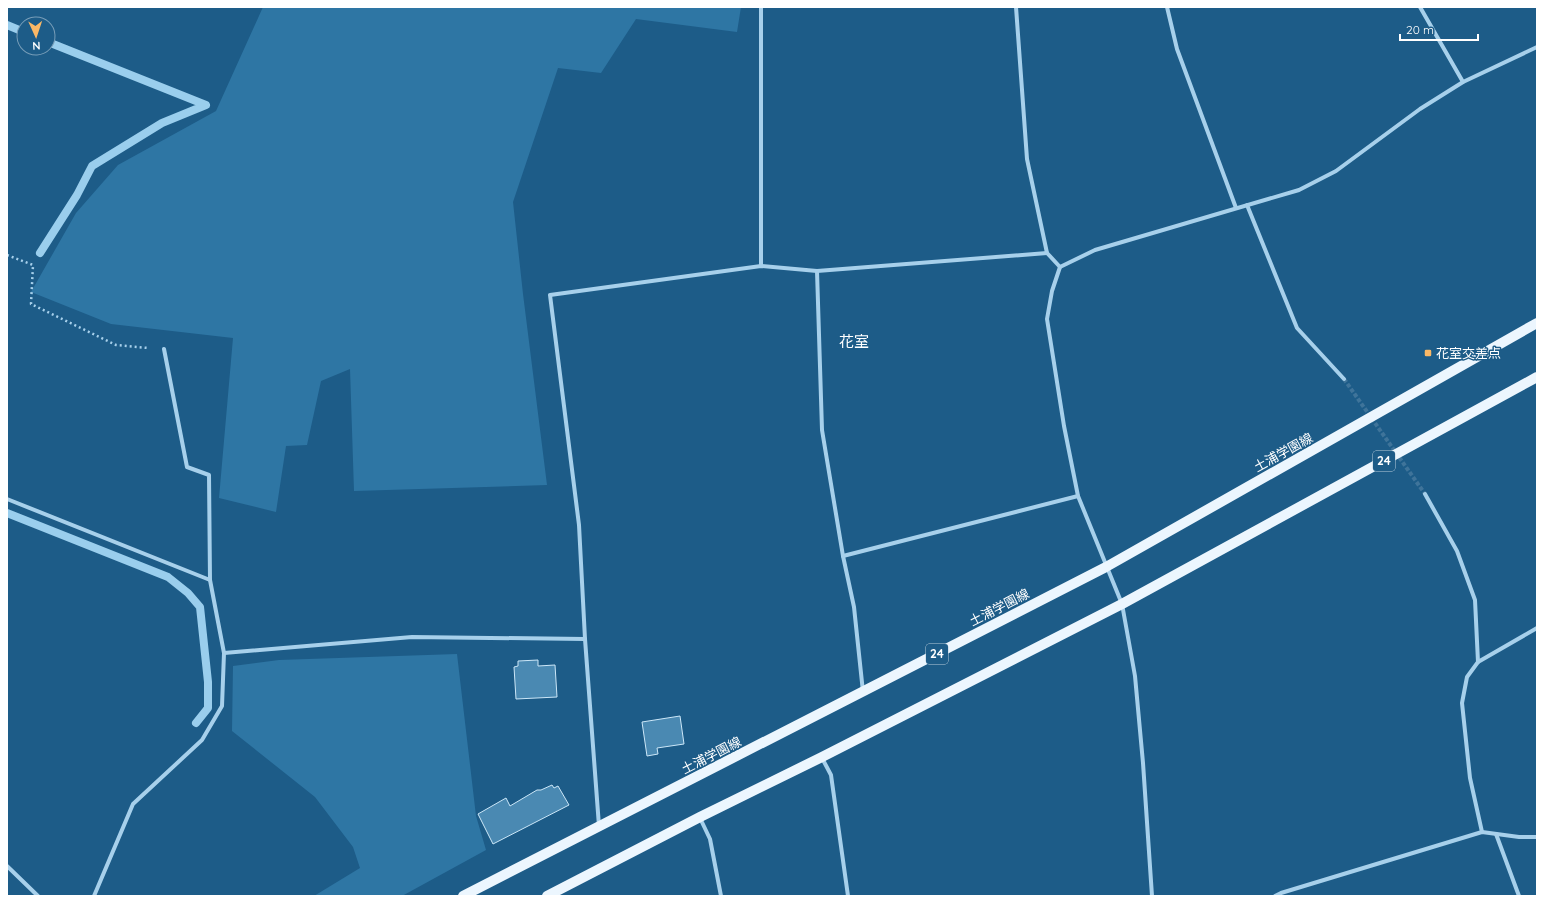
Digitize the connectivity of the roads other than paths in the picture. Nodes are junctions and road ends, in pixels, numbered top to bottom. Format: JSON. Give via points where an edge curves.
{"nodes":[{"id":1,"x":761,"y":7,"type":"edge"},
{"id":2,"x":1016,"y":7,"type":"edge"},
{"id":3,"x":1167,"y":7,"type":"edge"},
{"id":4,"x":1420,"y":7,"type":"edge"},
{"id":5,"x":1537,"y":47,"type":"edge"},
{"id":6,"x":1463,"y":82,"type":"junction"},
{"id":7,"x":1247,"y":205,"type":"junction"},
{"id":8,"x":1236,"y":208,"type":"junction"},
{"id":9,"x":1047,"y":253,"type":"junction"},
{"id":10,"x":761,"y":266,"type":"junction"},
{"id":11,"x":1060,"y":267,"type":"junction"},
{"id":12,"x":817,"y":271,"type":"junction"},
{"id":13,"x":1537,"y":323,"type":"edge"},
{"id":14,"x":164,"y":349,"type":"road end"},
{"id":15,"x":1537,"y":377,"type":"edge"},
{"id":16,"x":1344,"y":379,"type":"tunnel mouth"},
{"id":17,"x":1424,"y":494,"type":"tunnel mouth"},
{"id":18,"x":1078,"y":496,"type":"junction"},
{"id":19,"x":7,"y":499,"type":"edge"},
{"id":20,"x":843,"y":556,"type":"junction"},
{"id":21,"x":1106,"y":567,"type":"junction"},
{"id":22,"x":210,"y":580,"type":"junction"},
{"id":23,"x":1122,"y":604,"type":"junction"},
{"id":24,"x":1537,"y":628,"type":"edge"},
{"id":25,"x":585,"y":639,"type":"junction"},
{"id":26,"x":224,"y":653,"type":"junction"},
{"id":27,"x":1478,"y":662,"type":"junction"},
{"id":28,"x":863,"y":692,"type":"junction"},
{"id":29,"x":822,"y":757,"type":"junction"},
{"id":30,"x":700,"y":817,"type":"junction"},
{"id":31,"x":599,"y":827,"type":"junction"},
{"id":32,"x":1482,"y":832,"type":"junction"},
{"id":33,"x":1496,"y":834,"type":"junction"},
{"id":34,"x":1537,"y":837,"type":"edge"},
{"id":35,"x":7,"y":866,"type":"edge"},
{"id":36,"x":38,"y":896,"type":"edge"},
{"id":37,"x":94,"y":896,"type":"edge"},
{"id":38,"x":463,"y":896,"type":"edge"},
{"id":39,"x":547,"y":896,"type":"edge"},
{"id":40,"x":721,"y":896,"type":"edge"},
{"id":41,"x":848,"y":896,"type":"edge"},
{"id":42,"x":1152,"y":896,"type":"edge"},
{"id":43,"x":1275,"y":896,"type":"edge"},
{"id":44,"x":1519,"y":896,"type":"edge"}],
"edges":[{"from":1,"to":10,"type":"street"},
{"from":2,"to":9,"type":"street","via":[[1027,159]]},
{"from":3,"to":8,"type":"street","via":[[1177,49]]},
{"from":4,"to":6,"type":"street"},
{"from":5,"to":6,"type":"street"},
{"from":6,"to":7,"type":"street","via":[[1420,109],[1336,171],[1299,190]]},
{"from":7,"to":8,"type":"street"},
{"from":7,"to":16,"type":"street","via":[[1297,328]]},
{"from":8,"to":11,"type":"street","via":[[1095,250]]},
{"from":9,"to":11,"type":"street"},
{"from":9,"to":12,"type":"street"},
{"from":10,"to":12,"type":"street"},
{"from":10,"to":25,"type":"street","via":[[550,295],[579,525]]},
{"from":11,"to":18,"type":"street","via":[[1047,319]]},
{"from":12,"to":20,"type":"street","via":[[822,430]]},
{"from":13,"to":21,"type":"main road","name":"土浦学園線","number":"24"},
{"from":14,"to":22,"type":"street","via":[[187,467],[209,475]]},
{"from":15,"to":23,"type":"main road","number":"24"},
{"from":17,"to":27,"type":"street","via":[[1457,551],[1475,600]]},
{"from":18,"to":20,"type":"street"},
{"from":18,"to":21,"type":"street"},
{"from":19,"to":22,"type":"street"},
{"from":20,"to":28,"type":"street","via":[[854,607]]},
{"from":21,"to":23,"type":"street"},
{"from":21,"to":28,"type":"main road","name":"土浦学園線","number":"24"},
{"from":22,"to":26,"type":"street"},
{"from":23,"to":29,"type":"main road","number":"24"},
{"from":23,"to":42,"type":"street","via":[[1135,676]]},
{"from":24,"to":27,"type":"street"},
{"from":25,"to":26,"type":"street","via":[[412,637]]},
{"from":25,"to":31,"type":"street"},
{"from":26,"to":37,"type":"street","via":[[222,706],[202,740],[133,804]]},
{"from":27,"to":32,"type":"street","via":[[1467,677],[1462,703],[1470,778]]},
{"from":28,"to":31,"type":"main road","name":"土浦学園線","number":"24"},
{"from":29,"to":30,"type":"main road","number":"24"},
{"from":29,"to":41,"type":"street","via":[[831,775]]},
{"from":30,"to":39,"type":"main road","number":"24"},
{"from":30,"to":40,"type":"street","via":[[710,839]]},
{"from":31,"to":38,"type":"main road","name":"土浦学園線","number":"24"},
{"from":32,"to":33,"type":"street"},
{"from":32,"to":43,"type":"street"},
{"from":33,"to":34,"type":"street"},
{"from":33,"to":44,"type":"street"},
{"from":35,"to":36,"type":"street"}]}
